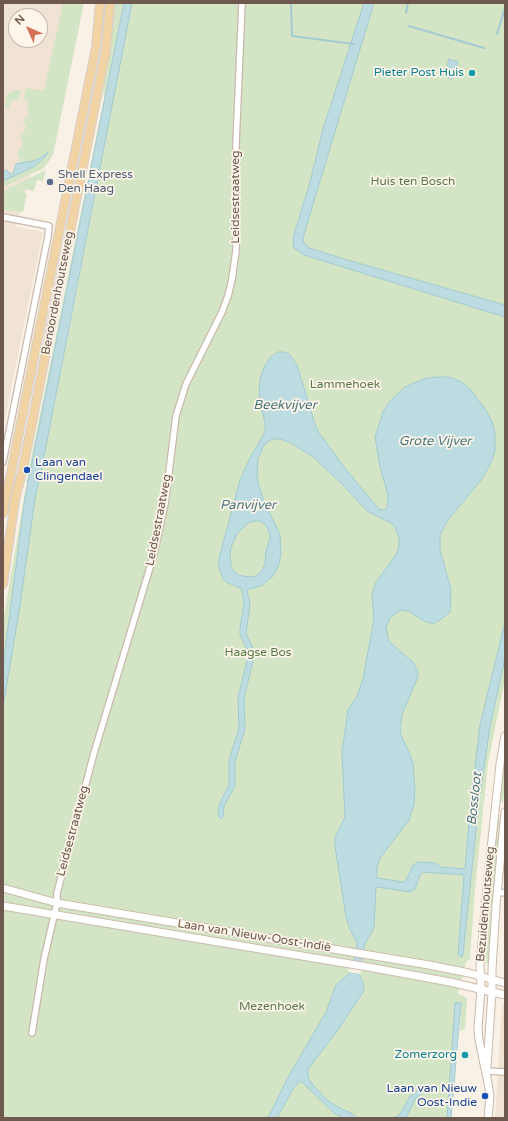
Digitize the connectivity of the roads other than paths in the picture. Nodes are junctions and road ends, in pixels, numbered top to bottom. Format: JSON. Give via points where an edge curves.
{"nodes":[{"id":1,"x":100,"y":3,"type":"edge"},
{"id":2,"x":110,"y":3,"type":"edge"},
{"id":3,"x":242,"y":3,"type":"edge"},
{"id":4,"x":3,"y":217,"type":"edge"},
{"id":5,"x":3,"y":462,"type":"edge"},
{"id":6,"x":3,"y":513,"type":"edge"},
{"id":7,"x":3,"y":584,"type":"edge"},
{"id":8,"x":505,"y":736,"type":"edge"},
{"id":9,"x":495,"y":809,"type":"junction"},
{"id":10,"x":505,"y":811,"type":"edge"},
{"id":11,"x":3,"y":888,"type":"edge"},
{"id":12,"x":501,"y":892,"type":"edge"},
{"id":13,"x":57,"y":903,"type":"junction"},
{"id":14,"x":3,"y":906,"type":"edge"},
{"id":15,"x":54,"y":915,"type":"junction"},
{"id":16,"x":480,"y":976,"type":"junction"},
{"id":17,"x":492,"y":980,"type":"junction"},
{"id":18,"x":505,"y":983,"type":"edge"},
{"id":19,"x":481,"y":989,"type":"junction"},
{"id":20,"x":492,"y":992,"type":"junction"},
{"id":21,"x":505,"y":995,"type":"edge"},
{"id":22,"x":32,"y":1033,"type":"dead end"},
{"id":23,"x":486,"y":1071,"type":"junction"},
{"id":24,"x":505,"y":1072,"type":"edge"},
{"id":25,"x":488,"y":1118,"type":"edge"}],
"edges":[{"from":1,"to":6,"type":"main road","name":"Benoordenhoutseweg","via":[[96,47]]},
{"from":2,"to":7,"type":"main road","name":"Benoordenhoutseweg","via":[[106,50],[15,500]]},
{"from":3,"to":13,"type":"street","name":"Leidsestraatweg","via":[[236,144],[236,251],[232,279],[222,312],[186,384],[176,416],[165,504],[154,554],[94,753],[57,893]]},
{"from":4,"to":5,"type":"street","name":"Benoordenhoutseweg","via":[[49,226]]},
{"from":8,"to":9,"type":"main road","name":"Bezuidenhoutseweg"},
{"from":9,"to":10,"type":"street"},
{"from":9,"to":16,"type":"main road","name":"Bezuidenhoutseweg"},
{"from":10,"to":12,"type":"main road","name":"Bezuidenhoutseweg"},
{"from":11,"to":13,"type":"main road","name":"Laan van Nieuw-Oost-Indië"},
{"from":12,"to":17,"type":"main road","name":"Bezuidenhoutseweg"},
{"from":13,"to":15,"type":"street","name":"Leidsestraatweg"},
{"from":13,"to":16,"type":"main road","name":"Laan van Nieuw-Oost-Indië","via":[[429,965]]},
{"from":14,"to":15,"type":"main road","name":"Laan van Nieuw-Oost-Indië"},
{"from":15,"to":19,"type":"main road","name":"Laan van Nieuw-Oost-Indië","via":[[368,967]]},
{"from":15,"to":22,"type":"street","name":"Leidsestraatweg"},
{"from":16,"to":17,"type":"main road","name":"Laan van Nieuw-Oost-Indië"},
{"from":16,"to":19,"type":"main road","name":"Bezuidenhoutseweg"},
{"from":17,"to":18,"type":"main road","name":"Laan van Nieuw-Oost-Indië"},
{"from":17,"to":20,"type":"main road","name":"Bezuidenhoutseweg"},
{"from":19,"to":20,"type":"main road","name":"Laan van Nieuw-Oost-Indië"},
{"from":19,"to":23,"type":"main road","name":"Bezuidenhoutseweg","via":[[478,1028],[480,1051]]},
{"from":20,"to":21,"type":"main road","name":"Laan van Nieuw-Oost-Indië"},
{"from":20,"to":23,"type":"main road","name":"Bezuidenhoutseweg"},
{"from":23,"to":24,"type":"street"},
{"from":23,"to":25,"type":"main road","name":"Bezuidenhoutseweg","via":[[490,1096]]}]}
